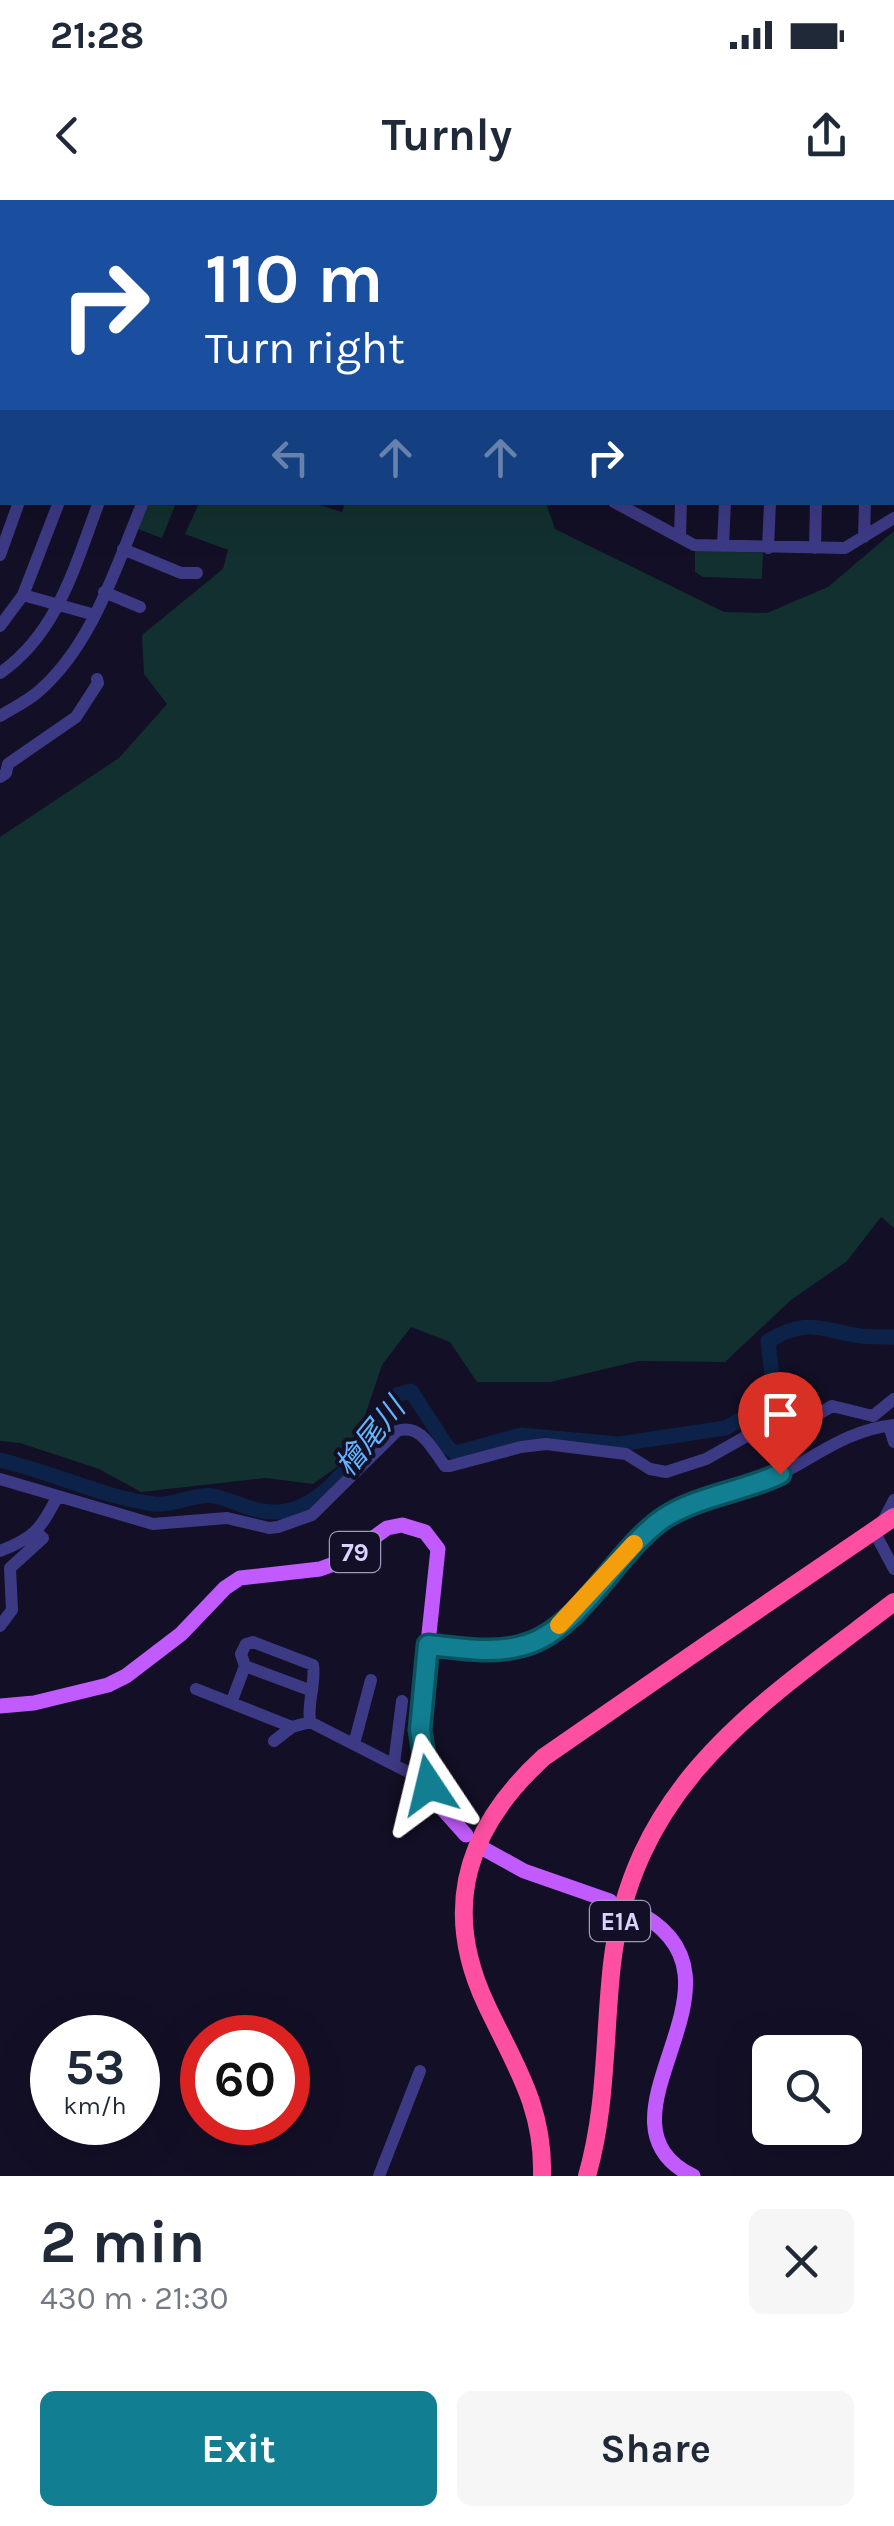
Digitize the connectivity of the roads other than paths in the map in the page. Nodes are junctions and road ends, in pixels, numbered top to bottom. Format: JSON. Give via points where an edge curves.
{"nodes":[{"id":1,"x":18,"y":505,"type":"edge"},
{"id":2,"x":58,"y":505,"type":"edge"},
{"id":3,"x":97,"y":505,"type":"edge"},
{"id":4,"x":142,"y":505,"type":"edge"},
{"id":5,"x":681,"y":505,"type":"edge"},
{"id":6,"x":725,"y":505,"type":"edge"},
{"id":7,"x":770,"y":505,"type":"edge"},
{"id":8,"x":816,"y":505,"type":"edge"},
{"id":9,"x":864,"y":505,"type":"edge"},
{"id":10,"x":636,"y":508,"type":"edge"},
{"id":11,"x":894,"y":518,"type":"edge"},
{"id":12,"x":864,"y":537,"type":"junction"},
{"id":13,"x":680,"y":538,"type":"junction"},
{"id":14,"x":723,"y":546,"type":"junction"},
{"id":15,"x":768,"y":548,"type":"junction"},
{"id":16,"x":815,"y":548,"type":"junction"},
{"id":17,"x":123,"y":549,"type":"junction"},
{"id":18,"x":0,"y":554,"type":"edge"},
{"id":19,"x":197,"y":572,"type":"dead end"},
{"id":20,"x":104,"y":592,"type":"junction"},
{"id":21,"x":23,"y":595,"type":"junction"},
{"id":22,"x":59,"y":605,"type":"junction"},
{"id":23,"x":140,"y":607,"type":"dead end"},
{"id":24,"x":94,"y":614,"type":"junction"},
{"id":25,"x":0,"y":626,"type":"edge"},
{"id":26,"x":0,"y":673,"type":"edge"},
{"id":27,"x":97,"y":679,"type":"dead end"},
{"id":28,"x":0,"y":716,"type":"edge"},
{"id":29,"x":3,"y":765,"type":"edge"},
{"id":30,"x":894,"y":1399,"type":"edge"},
{"id":31,"x":892,"y":1426,"type":"edge"},
{"id":32,"x":894,"y":1442,"type":"edge"},
{"id":33,"x":0,"y":1480,"type":"edge"},
{"id":34,"x":58,"y":1496,"type":"junction"},
{"id":35,"x":894,"y":1500,"type":"edge"},
{"id":36,"x":894,"y":1517,"type":"edge"},
{"id":37,"x":37,"y":1533,"type":"junction"},
{"id":38,"x":0,"y":1551,"type":"edge"},
{"id":39,"x":894,"y":1569,"type":"edge"},
{"id":40,"x":894,"y":1602,"type":"edge"},
{"id":41,"x":0,"y":1626,"type":"edge"},
{"id":42,"x":428,"y":1645,"type":"junction"},
{"id":43,"x":244,"y":1666,"type":"junction"},
{"id":44,"x":371,"y":1680,"type":"dead end"},
{"id":45,"x":196,"y":1689,"type":"dead end"},
{"id":46,"x":312,"y":1692,"type":"junction"},
{"id":47,"x":402,"y":1701,"type":"dead end"},
{"id":48,"x":231,"y":1702,"type":"junction"},
{"id":49,"x":0,"y":1706,"type":"edge"},
{"id":50,"x":310,"y":1722,"type":"junction"},
{"id":51,"x":292,"y":1727,"type":"junction"},
{"id":52,"x":274,"y":1741,"type":"dead end"},
{"id":53,"x":354,"y":1744,"type":"junction"},
{"id":54,"x":394,"y":1764,"type":"junction"},
{"id":55,"x":426,"y":1773,"type":"junction"},
{"id":56,"x":466,"y":1835,"type":"dead end"},
{"id":57,"x":486,"y":1850,"type":"dead end"},
{"id":58,"x":610,"y":1901,"type":"dead end"},
{"id":59,"x":631,"y":1909,"type":"dead end"},
{"id":60,"x":420,"y":2071,"type":"dead end"},
{"id":61,"x":378,"y":2176,"type":"edge"},
{"id":62,"x":542,"y":2176,"type":"edge"},
{"id":63,"x":587,"y":2176,"type":"edge"},
{"id":64,"x":694,"y":2176,"type":"edge"}],
"edges":[{"from":1,"to":18,"type":"street"},
{"from":2,"to":21,"type":"street"},
{"from":3,"to":22,"type":"street"},
{"from":4,"to":17,"type":"street"},
{"from":5,"to":13,"type":"street"},
{"from":6,"to":14,"type":"street"},
{"from":7,"to":15,"type":"street"},
{"from":8,"to":16,"type":"street"},
{"from":9,"to":12,"type":"street"},
{"from":10,"to":13,"type":"street"},
{"from":11,"to":12,"type":"street"},
{"from":12,"to":16,"type":"street","via":[[844,548]]},
{"from":13,"to":14,"type":"street"},
{"from":14,"to":15,"type":"street"},
{"from":15,"to":16,"type":"street"},
{"from":17,"to":19,"type":"street","via":[[181,573]]},
{"from":17,"to":20,"type":"street"},
{"from":20,"to":23,"type":"street"},
{"from":20,"to":24,"type":"street"},
{"from":21,"to":22,"type":"street"},
{"from":21,"to":25,"type":"street"},
{"from":22,"to":24,"type":"street"},
{"from":22,"to":26,"type":"street","via":[[34,643]]},
{"from":24,"to":28,"type":"street","via":[[48,682]]},
{"from":27,"to":29,"type":"street","via":[[75,726]]},
{"from":30,"to":34,"type":"street","via":[[873,1416],[832,1406],[796,1427],[733,1442],[666,1472],[626,1454],[546,1444],[445,1466],[419,1432],[404,1428],[312,1515],[278,1527],[227,1518],[153,1524]]},
{"from":31,"to":32,"type":"street"},
{"from":31,"to":42,"type":"street","via":[[850,1434],[771,1478],[665,1517],[542,1638],[504,1649]]},
{"from":33,"to":34,"type":"street"},
{"from":34,"to":37,"type":"street"},
{"from":35,"to":39,"type":"street","via":[[876,1535]]},
{"from":36,"to":62,"type":"highway","bridge":true,"via":[[544,1757],[496,1808],[472,1861],[464,1914],[468,1954],[537,2113]]},
{"from":37,"to":38,"type":"street"},
{"from":37,"to":41,"type":"street","via":[[43,1538],[10,1568],[12,1610]]},
{"from":40,"to":63,"type":"highway","number":"E1A","via":[[756,1707],[711,1750],[658,1821],[631,1881],[612,1963],[601,2110]]},
{"from":42,"to":49,"type":"main road","number":"79","via":[[438,1549],[425,1532],[402,1525],[320,1569],[240,1578],[154,1656],[108,1685]]},
{"from":42,"to":55,"type":"main road","number":"79","via":[[420,1730]]},
{"from":43,"to":46,"type":"street"},
{"from":43,"to":46,"type":"street","via":[[246,1644],[283,1653],[314,1665]]},
{"from":43,"to":48,"type":"street"},
{"from":44,"to":53,"type":"street"},
{"from":45,"to":48,"type":"street"},
{"from":46,"to":50,"type":"street"},
{"from":47,"to":54,"type":"street"},
{"from":48,"to":51,"type":"street"},
{"from":50,"to":51,"type":"street"},
{"from":50,"to":53,"type":"street"},
{"from":51,"to":52,"type":"street"},
{"from":53,"to":54,"type":"street"},
{"from":54,"to":55,"type":"street"},
{"from":55,"to":56,"type":"main road","number":"79"},
{"from":57,"to":58,"type":"main road"},
{"from":59,"to":64,"type":"main road","via":[[667,1936],[684,1972],[682,2019],[657,2088],[654,2133],[673,2164]]},
{"from":60,"to":61,"type":"street"}]}
